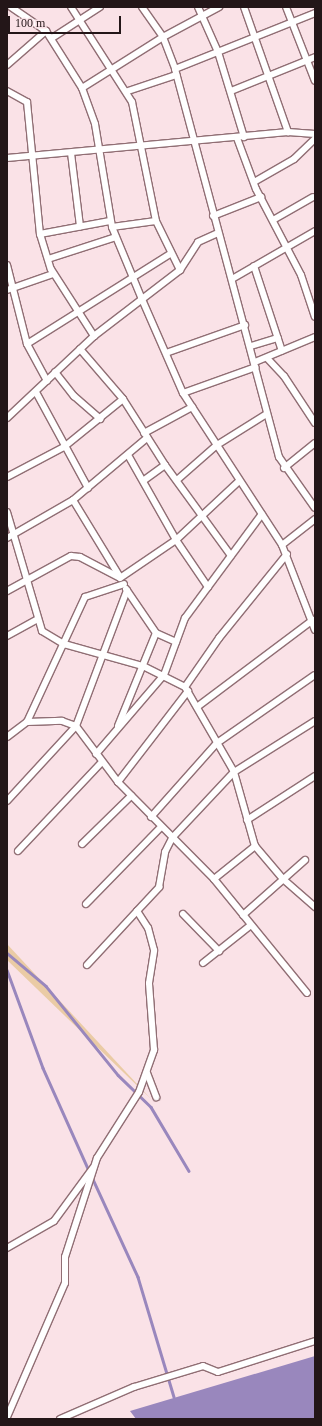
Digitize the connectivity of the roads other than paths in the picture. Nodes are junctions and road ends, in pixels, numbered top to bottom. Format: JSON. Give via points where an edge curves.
{"nodes":[{"id":1,"x":11,"y":7,"type":"edge"},
{"id":2,"x":71,"y":7,"type":"edge"},
{"id":3,"x":100,"y":7,"type":"edge"},
{"id":4,"x":142,"y":7,"type":"edge"},
{"id":5,"x":198,"y":7,"type":"edge"},
{"id":6,"x":219,"y":7,"type":"edge"},
{"id":7,"x":244,"y":7,"type":"edge"},
{"id":8,"x":286,"y":7,"type":"edge"},
{"id":9,"x":315,"y":13,"type":"edge"},
{"id":10,"x":203,"y":16,"type":"junction"},
{"id":11,"x":79,"y":21,"type":"junction"},
{"id":12,"x":292,"y":22,"type":"junction"},
{"id":13,"x":46,"y":31,"type":"junction"},
{"id":14,"x":162,"y":37,"type":"junction"},
{"id":15,"x":256,"y":37,"type":"junction"},
{"id":16,"x":52,"y":38,"type":"junction"},
{"id":17,"x":218,"y":52,"type":"junction"},
{"id":18,"x":315,"y":57,"type":"edge"},
{"id":19,"x":307,"y":61,"type":"junction"},
{"id":20,"x":7,"y":65,"type":"edge"},
{"id":21,"x":113,"y":68,"type":"junction"},
{"id":22,"x":175,"y":72,"type":"junction"},
{"id":23,"x":269,"y":76,"type":"junction"},
{"id":24,"x":315,"y":81,"type":"edge"},
{"id":25,"x":82,"y":88,"type":"junction"},
{"id":26,"x":7,"y":91,"type":"edge"},
{"id":27,"x":128,"y":91,"type":"junction"},
{"id":28,"x":232,"y":91,"type":"junction"},
{"id":29,"x":288,"y":132,"type":"junction"},
{"id":30,"x":315,"y":134,"type":"edge"},
{"id":31,"x":244,"y":137,"type":"junction"},
{"id":32,"x":237,"y":138,"type":"junction"},
{"id":33,"x":315,"y":139,"type":"edge"},
{"id":34,"x":195,"y":142,"type":"junction"},
{"id":35,"x":141,"y":145,"type":"junction"},
{"id":36,"x":99,"y":150,"type":"junction"},
{"id":37,"x":71,"y":153,"type":"junction"},
{"id":38,"x":31,"y":156,"type":"junction"},
{"id":39,"x":7,"y":158,"type":"edge"},
{"id":40,"x":254,"y":182,"type":"junction"},
{"id":41,"x":261,"y":197,"type":"junction"},
{"id":42,"x":313,"y":197,"type":"dead end"},
{"id":43,"x":213,"y":216,"type":"junction"},
{"id":44,"x":273,"y":220,"type":"junction"},
{"id":45,"x":156,"y":221,"type":"junction"},
{"id":46,"x":111,"y":224,"type":"junction"},
{"id":47,"x":80,"y":226,"type":"junction"},
{"id":48,"x":315,"y":232,"type":"edge"},
{"id":49,"x":40,"y":234,"type":"junction"},
{"id":50,"x":216,"y":234,"type":"junction"},
{"id":51,"x":116,"y":237,"type":"junction"},
{"id":52,"x":288,"y":246,"type":"junction"},
{"id":53,"x":170,"y":254,"type":"junction"},
{"id":54,"x":48,"y":259,"type":"junction"},
{"id":55,"x":7,"y":265,"type":"edge"},
{"id":56,"x":254,"y":266,"type":"junction"},
{"id":57,"x":180,"y":270,"type":"junction"},
{"id":58,"x":53,"y":274,"type":"junction"},
{"id":59,"x":132,"y":275,"type":"junction"},
{"id":60,"x":232,"y":278,"type":"junction"},
{"id":61,"x":9,"y":289,"type":"edge"},
{"id":62,"x":141,"y":297,"type":"junction"},
{"id":63,"x":77,"y":312,"type":"junction"},
{"id":64,"x":315,"y":317,"type":"edge"},
{"id":65,"x":245,"y":326,"type":"junction"},
{"id":66,"x":94,"y":336,"type":"junction"},
{"id":67,"x":315,"y":337,"type":"edge"},
{"id":68,"x":278,"y":338,"type":"junction"},
{"id":69,"x":26,"y":344,"type":"junction"},
{"id":70,"x":251,"y":346,"type":"junction"},
{"id":71,"x":80,"y":349,"type":"junction"},
{"id":72,"x":282,"y":351,"type":"junction"},
{"id":73,"x":166,"y":353,"type":"junction"},
{"id":74,"x":267,"y":358,"type":"junction"},
{"id":75,"x":255,"y":365,"type":"junction"},
{"id":76,"x":55,"y":372,"type":"junction"},
{"id":77,"x":47,"y":381,"type":"junction"},
{"id":78,"x":183,"y":393,"type":"junction"},
{"id":79,"x":37,"y":394,"type":"junction"},
{"id":80,"x":122,"y":399,"type":"junction"},
{"id":81,"x":192,"y":407,"type":"junction"},
{"id":82,"x":265,"y":415,"type":"junction"},
{"id":83,"x":7,"y":418,"type":"edge"},
{"id":84,"x":100,"y":419,"type":"junction"},
{"id":85,"x":315,"y":423,"type":"edge"},
{"id":86,"x":146,"y":436,"type":"junction"},
{"id":87,"x":315,"y":443,"type":"edge"},
{"id":88,"x":217,"y":445,"type":"junction"},
{"id":89,"x":64,"y":447,"type":"junction"},
{"id":90,"x":128,"y":455,"type":"junction"},
{"id":91,"x":165,"y":465,"type":"junction"},
{"id":92,"x":284,"y":468,"type":"junction"},
{"id":93,"x":7,"y":477,"type":"edge"},
{"id":94,"x":144,"y":480,"type":"junction"},
{"id":95,"x":177,"y":480,"type":"junction"},
{"id":96,"x":239,"y":481,"type":"junction"},
{"id":97,"x":88,"y":488,"type":"junction"},
{"id":98,"x":313,"y":499,"type":"edge"},
{"id":99,"x":73,"y":500,"type":"junction"},
{"id":100,"x":315,"y":508,"type":"edge"},
{"id":101,"x":7,"y":512,"type":"edge"},
{"id":102,"x":262,"y":514,"type":"junction"},
{"id":103,"x":201,"y":516,"type":"junction"},
{"id":104,"x":315,"y":518,"type":"edge"},
{"id":105,"x":14,"y":534,"type":"junction"},
{"id":106,"x":7,"y":538,"type":"edge"},
{"id":107,"x":176,"y":540,"type":"junction"},
{"id":108,"x":282,"y":545,"type":"junction"},
{"id":109,"x":287,"y":554,"type":"junction"},
{"id":110,"x":231,"y":556,"type":"junction"},
{"id":111,"x":28,"y":580,"type":"junction"},
{"id":112,"x":122,"y":581,"type":"junction"},
{"id":113,"x":208,"y":587,"type":"junction"},
{"id":114,"x":127,"y":590,"type":"junction"},
{"id":115,"x":7,"y":591,"type":"edge"},
{"id":116,"x":38,"y":619,"type":"junction"},
{"id":117,"x":313,"y":620,"type":"junction"},
{"id":118,"x":315,"y":630,"type":"edge"},
{"id":119,"x":156,"y":633,"type":"junction"},
{"id":120,"x":7,"y":636,"type":"edge"},
{"id":121,"x":176,"y":642,"type":"junction"},
{"id":122,"x":64,"y":644,"type":"junction"},
{"id":123,"x":103,"y":655,"type":"junction"},
{"id":124,"x":143,"y":666,"type":"junction"},
{"id":125,"x":315,"y":675,"type":"edge"},
{"id":126,"x":164,"y":676,"type":"junction"},
{"id":127,"x":186,"y":689,"type":"junction"},
{"id":128,"x":197,"y":707,"type":"junction"},
{"id":129,"x":315,"y":721,"type":"edge"},
{"id":130,"x":27,"y":722,"type":"junction"},
{"id":131,"x":76,"y":726,"type":"junction"},
{"id":132,"x":115,"y":732,"type":"junction"},
{"id":133,"x":7,"y":737,"type":"edge"},
{"id":134,"x":218,"y":742,"type":"junction"},
{"id":135,"x":96,"y":754,"type":"junction"},
{"id":136,"x":102,"y":762,"type":"junction"},
{"id":137,"x":234,"y":772,"type":"junction"},
{"id":138,"x":315,"y":776,"type":"edge"},
{"id":139,"x":118,"y":782,"type":"junction"},
{"id":140,"x":131,"y":796,"type":"junction"},
{"id":141,"x":7,"y":801,"type":"edge"},
{"id":142,"x":151,"y":817,"type":"junction"},
{"id":143,"x":247,"y":820,"type":"junction"},
{"id":144,"x":161,"y":827,"type":"junction"},
{"id":145,"x":172,"y":838,"type":"junction"},
{"id":146,"x":82,"y":844,"type":"dead end"},
{"id":147,"x":255,"y":846,"type":"junction"},
{"id":148,"x":18,"y":851,"type":"dead end"},
{"id":149,"x":305,"y":860,"type":"dead end"},
{"id":150,"x":214,"y":879,"type":"junction"},
{"id":151,"x":283,"y":879,"type":"junction"},
{"id":152,"x":86,"y":904,"type":"dead end"},
{"id":153,"x":315,"y":907,"type":"edge"},
{"id":154,"x":137,"y":911,"type":"junction"},
{"id":155,"x":183,"y":914,"type":"dead end"},
{"id":156,"x":243,"y":915,"type":"junction"},
{"id":157,"x":251,"y":925,"type":"junction"},
{"id":158,"x":219,"y":951,"type":"junction"},
{"id":159,"x":203,"y":963,"type":"dead end"},
{"id":160,"x":87,"y":965,"type":"dead end"},
{"id":161,"x":307,"y":994,"type":"dead end"},
{"id":162,"x":147,"y":1073,"type":"junction"},
{"id":163,"x":156,"y":1097,"type":"dead end"},
{"id":164,"x":95,"y":1165,"type":"junction"},
{"id":165,"x":7,"y":1248,"type":"edge"},
{"id":166,"x":315,"y":1341,"type":"edge"},
{"id":167,"x":7,"y":1417,"type":"edge"},
{"id":168,"x":60,"y":1419,"type":"edge"}],
"edges":[{"from":1,"to":13,"type":"street"},
{"from":2,"to":11,"type":"street"},
{"from":3,"to":11,"type":"street"},
{"from":4,"to":14,"type":"street"},
{"from":5,"to":10,"type":"street"},
{"from":6,"to":10,"type":"street"},
{"from":7,"to":15,"type":"street"},
{"from":8,"to":12,"type":"street"},
{"from":9,"to":12,"type":"street"},
{"from":10,"to":14,"type":"street"},
{"from":10,"to":17,"type":"street"},
{"from":11,"to":16,"type":"street"},
{"from":11,"to":21,"type":"street"},
{"from":12,"to":15,"type":"street"},
{"from":12,"to":19,"type":"street"},
{"from":13,"to":16,"type":"street"},
{"from":13,"to":20,"type":"street"},
{"from":14,"to":21,"type":"street"},
{"from":14,"to":22,"type":"street"},
{"from":15,"to":17,"type":"street"},
{"from":15,"to":23,"type":"street"},
{"from":16,"to":25,"type":"street"},
{"from":17,"to":22,"type":"street"},
{"from":17,"to":28,"type":"street"},
{"from":18,"to":19,"type":"street"},
{"from":19,"to":23,"type":"street"},
{"from":19,"to":24,"type":"street"},
{"from":21,"to":25,"type":"street"},
{"from":21,"to":27,"type":"street"},
{"from":22,"to":27,"type":"street"},
{"from":22,"to":34,"type":"street"},
{"from":23,"to":28,"type":"street"},
{"from":23,"to":29,"type":"street"},
{"from":25,"to":36,"type":"street","via":[[95,121]]},
{"from":26,"to":38,"type":"street","via":[[26,100]]},
{"from":27,"to":35,"type":"street"},
{"from":28,"to":31,"type":"street"},
{"from":29,"to":30,"type":"street"},
{"from":29,"to":31,"type":"street"},
{"from":31,"to":32,"type":"street"},
{"from":32,"to":34,"type":"street"},
{"from":32,"to":40,"type":"street"},
{"from":33,"to":40,"type":"street","via":[[294,159]]},
{"from":34,"to":35,"type":"street"},
{"from":34,"to":43,"type":"street"},
{"from":35,"to":36,"type":"street"},
{"from":35,"to":45,"type":"street"},
{"from":36,"to":37,"type":"street"},
{"from":36,"to":46,"type":"street"},
{"from":37,"to":38,"type":"street"},
{"from":37,"to":47,"type":"street"},
{"from":38,"to":39,"type":"street"},
{"from":38,"to":49,"type":"street"},
{"from":40,"to":41,"type":"street"},
{"from":41,"to":43,"type":"street"},
{"from":41,"to":44,"type":"street"},
{"from":42,"to":44,"type":"street"},
{"from":43,"to":50,"type":"street"},
{"from":44,"to":52,"type":"street"},
{"from":45,"to":46,"type":"street"},
{"from":45,"to":53,"type":"street"},
{"from":46,"to":47,"type":"street"},
{"from":46,"to":51,"type":"street"},
{"from":47,"to":49,"type":"street"},
{"from":48,"to":52,"type":"street"},
{"from":49,"to":54,"type":"street"},
{"from":50,"to":57,"type":"street","via":[[193,246]]},
{"from":50,"to":60,"type":"street"},
{"from":51,"to":54,"type":"street"},
{"from":51,"to":59,"type":"street"},
{"from":52,"to":56,"type":"street"},
{"from":52,"to":64,"type":"street"},
{"from":53,"to":57,"type":"street"},
{"from":53,"to":59,"type":"street"},
{"from":54,"to":58,"type":"street"},
{"from":55,"to":61,"type":"street"},
{"from":56,"to":60,"type":"street"},
{"from":56,"to":68,"type":"street"},
{"from":57,"to":62,"type":"street"},
{"from":58,"to":61,"type":"street"},
{"from":58,"to":63,"type":"street"},
{"from":59,"to":62,"type":"street"},
{"from":59,"to":63,"type":"street"},
{"from":60,"to":65,"type":"street"},
{"from":61,"to":69,"type":"street"},
{"from":62,"to":66,"type":"street"},
{"from":62,"to":73,"type":"street"},
{"from":63,"to":66,"type":"street"},
{"from":63,"to":69,"type":"street"},
{"from":65,"to":70,"type":"street"},
{"from":65,"to":73,"type":"street"},
{"from":66,"to":71,"type":"street"},
{"from":67,"to":72,"type":"street"},
{"from":68,"to":70,"type":"street"},
{"from":68,"to":72,"type":"street"},
{"from":69,"to":77,"type":"street"},
{"from":70,"to":75,"type":"street"},
{"from":71,"to":76,"type":"street"},
{"from":71,"to":80,"type":"street"},
{"from":72,"to":74,"type":"street"},
{"from":73,"to":78,"type":"street"},
{"from":74,"to":75,"type":"street"},
{"from":74,"to":85,"type":"street","via":[[284,376]]},
{"from":75,"to":78,"type":"street"},
{"from":75,"to":82,"type":"street"},
{"from":76,"to":77,"type":"street"},
{"from":76,"to":84,"type":"street","via":[[74,396]]},
{"from":77,"to":79,"type":"street"},
{"from":78,"to":81,"type":"street"},
{"from":79,"to":83,"type":"street"},
{"from":79,"to":89,"type":"street"},
{"from":80,"to":84,"type":"street"},
{"from":80,"to":86,"type":"street"},
{"from":81,"to":86,"type":"street"},
{"from":81,"to":88,"type":"street"},
{"from":82,"to":88,"type":"street"},
{"from":82,"to":92,"type":"street"},
{"from":84,"to":89,"type":"street"},
{"from":86,"to":90,"type":"street"},
{"from":86,"to":91,"type":"street"},
{"from":87,"to":92,"type":"street"},
{"from":88,"to":95,"type":"street"},
{"from":88,"to":96,"type":"street"},
{"from":89,"to":93,"type":"street"},
{"from":89,"to":97,"type":"street"},
{"from":90,"to":94,"type":"street"},
{"from":90,"to":97,"type":"street"},
{"from":91,"to":94,"type":"street"},
{"from":91,"to":95,"type":"street"},
{"from":92,"to":98,"type":"street"},
{"from":94,"to":107,"type":"street"},
{"from":95,"to":103,"type":"street"},
{"from":96,"to":102,"type":"street"},
{"from":96,"to":103,"type":"street"},
{"from":97,"to":99,"type":"street"},
{"from":98,"to":100,"type":"street"},
{"from":99,"to":105,"type":"street"},
{"from":99,"to":112,"type":"street"},
{"from":101,"to":105,"type":"street"},
{"from":102,"to":108,"type":"street"},
{"from":102,"to":110,"type":"street"},
{"from":103,"to":107,"type":"street"},
{"from":103,"to":110,"type":"street"},
{"from":104,"to":108,"type":"street"},
{"from":105,"to":106,"type":"street"},
{"from":105,"to":111,"type":"street"},
{"from":107,"to":112,"type":"street"},
{"from":107,"to":113,"type":"street"},
{"from":108,"to":109,"type":"street"},
{"from":109,"to":117,"type":"street"},
{"from":109,"to":127,"type":"street","via":[[219,638]]},
{"from":110,"to":113,"type":"street"},
{"from":111,"to":112,"type":"street","via":[[76,555]]},
{"from":111,"to":115,"type":"street"},
{"from":111,"to":116,"type":"street"},
{"from":112,"to":114,"type":"street"},
{"from":112,"to":122,"type":"street","via":[[85,598],[73,618]]},
{"from":113,"to":121,"type":"street","via":[[185,618]]},
{"from":114,"to":119,"type":"street"},
{"from":114,"to":123,"type":"street"},
{"from":116,"to":120,"type":"street"},
{"from":116,"to":122,"type":"street","via":[[42,631]]},
{"from":117,"to":118,"type":"street"},
{"from":117,"to":128,"type":"street"},
{"from":119,"to":121,"type":"street"},
{"from":119,"to":124,"type":"street"},
{"from":121,"to":126,"type":"street"},
{"from":122,"to":123,"type":"street"},
{"from":122,"to":130,"type":"street"},
{"from":123,"to":124,"type":"street"},
{"from":123,"to":131,"type":"street"},
{"from":124,"to":126,"type":"street"},
{"from":124,"to":132,"type":"street"},
{"from":125,"to":134,"type":"street"},
{"from":126,"to":127,"type":"street"},
{"from":126,"to":132,"type":"street"},
{"from":127,"to":128,"type":"street"},
{"from":127,"to":139,"type":"street"},
{"from":128,"to":134,"type":"street"},
{"from":129,"to":137,"type":"street"},
{"from":130,"to":131,"type":"street","via":[[62,721]]},
{"from":130,"to":133,"type":"street"},
{"from":131,"to":135,"type":"street"},
{"from":131,"to":141,"type":"street"},
{"from":132,"to":135,"type":"street"},
{"from":134,"to":137,"type":"street"},
{"from":134,"to":142,"type":"street"},
{"from":135,"to":136,"type":"street"},
{"from":136,"to":139,"type":"street"},
{"from":136,"to":148,"type":"street"},
{"from":137,"to":143,"type":"street"},
{"from":137,"to":145,"type":"street"},
{"from":138,"to":143,"type":"street"},
{"from":139,"to":140,"type":"street"},
{"from":140,"to":142,"type":"street"},
{"from":140,"to":146,"type":"street"},
{"from":142,"to":144,"type":"street"},
{"from":143,"to":147,"type":"street"},
{"from":144,"to":145,"type":"street"},
{"from":144,"to":152,"type":"street"},
{"from":145,"to":150,"type":"street"},
{"from":145,"to":154,"type":"street","via":[[165,852],[159,887]]},
{"from":147,"to":150,"type":"street"},
{"from":147,"to":151,"type":"street"},
{"from":149,"to":151,"type":"street"},
{"from":150,"to":156,"type":"street"},
{"from":151,"to":153,"type":"street"},
{"from":151,"to":156,"type":"street"},
{"from":154,"to":160,"type":"street"},
{"from":154,"to":162,"type":"street","via":[[148,928],[154,950],[149,983],[155,1042]]},
{"from":155,"to":158,"type":"street"},
{"from":156,"to":157,"type":"street"},
{"from":157,"to":158,"type":"street"},
{"from":157,"to":161,"type":"street"},
{"from":158,"to":159,"type":"street"},
{"from":162,"to":163,"type":"street"},
{"from":162,"to":164,"type":"street"},
{"from":164,"to":165,"type":"street","via":[[54,1221]]},
{"from":164,"to":167,"type":"street","via":[[65,1257],[65,1283]]},
{"from":166,"to":168,"type":"street","via":[[218,1372],[204,1366],[134,1387]]}]}
